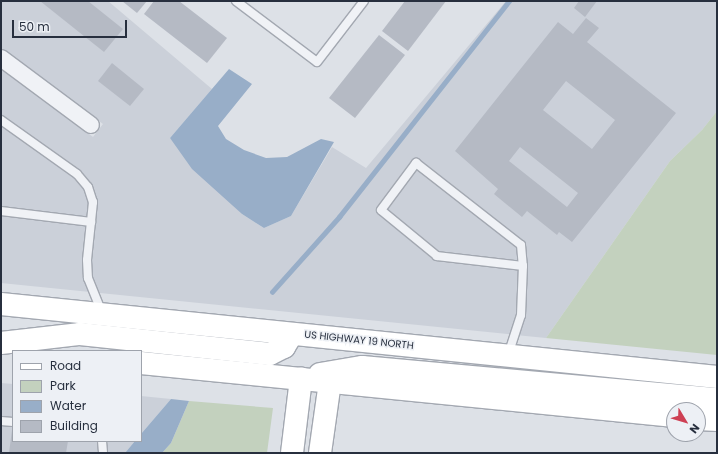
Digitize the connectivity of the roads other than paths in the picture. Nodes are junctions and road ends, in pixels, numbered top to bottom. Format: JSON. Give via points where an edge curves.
{"nodes":[{"id":1,"x":236,"y":1,"type":"edge"},
{"id":2,"x":364,"y":1,"type":"edge"},
{"id":3,"x":1,"y":58,"type":"edge"},
{"id":4,"x":1,"y":120,"type":"edge"},
{"id":5,"x":91,"y":125,"type":"dead end"},
{"id":6,"x":1,"y":211,"type":"edge"},
{"id":7,"x":91,"y":222,"type":"junction"},
{"id":8,"x":523,"y":266,"type":"junction"},
{"id":9,"x":4,"y":306,"type":"edge"},
{"id":10,"x":102,"y":314,"type":"junction"},
{"id":11,"x":292,"y":334,"type":"junction"},
{"id":12,"x":1,"y":343,"type":"edge"},
{"id":13,"x":1,"y":348,"type":"edge"},
{"id":14,"x":18,"y":350,"type":"edge"},
{"id":15,"x":508,"y":355,"type":"junction"},
{"id":16,"x":142,"y":363,"type":"edge"},
{"id":17,"x":717,"y":377,"type":"edge"},
{"id":18,"x":301,"y":379,"type":"junction"},
{"id":19,"x":330,"y":382,"type":"junction"},
{"id":20,"x":717,"y":399,"type":"edge"},
{"id":21,"x":666,"y":415,"type":"edge"},
{"id":22,"x":706,"y":419,"type":"edge"},
{"id":23,"x":717,"y":420,"type":"edge"},
{"id":24,"x":1,"y":421,"type":"edge"},
{"id":25,"x":12,"y":422,"type":"edge"},
{"id":26,"x":102,"y":442,"type":"edge"},
{"id":27,"x":103,"y":453,"type":"edge"},
{"id":28,"x":292,"y":453,"type":"edge"},
{"id":29,"x":320,"y":453,"type":"edge"}],
"edges":[{"from":1,"to":2,"type":"lane","via":[[317,62]]},
{"from":3,"to":5,"type":"street"},
{"from":4,"to":7,"type":"lane","via":[[77,174],[88,187],[93,202]]},
{"from":6,"to":7,"type":"lane"},
{"from":7,"to":10,"type":"lane","via":[[88,278]]},
{"from":8,"to":8,"type":"lane","via":[[437,256],[381,210],[416,163],[521,245]]},
{"from":8,"to":15,"type":"lane","via":[[521,315]]},
{"from":9,"to":10,"type":"main road","name":"US HIGHWAY 19 NORTH"},
{"from":10,"to":11,"type":"main road","name":"US HIGHWAY 19 NORTH"},
{"from":11,"to":12,"type":"main road","via":[[284,347],[270,354],[80,334]]},
{"from":11,"to":15,"type":"main road","name":"US HIGHWAY 19 NORTH"},
{"from":13,"to":14,"type":"main road"},
{"from":15,"to":17,"type":"main road","name":"US HIGHWAY 19 NORTH"},
{"from":16,"to":18,"type":"main road"},
{"from":18,"to":19,"type":"main road"},
{"from":18,"to":20,"type":"main road","via":[[362,366]]},
{"from":18,"to":28,"type":"main road"},
{"from":19,"to":21,"type":"main road"},
{"from":19,"to":29,"type":"main road"},
{"from":22,"to":23,"type":"main road"},
{"from":24,"to":25,"type":"lane"},
{"from":26,"to":27,"type":"lane"}]}
